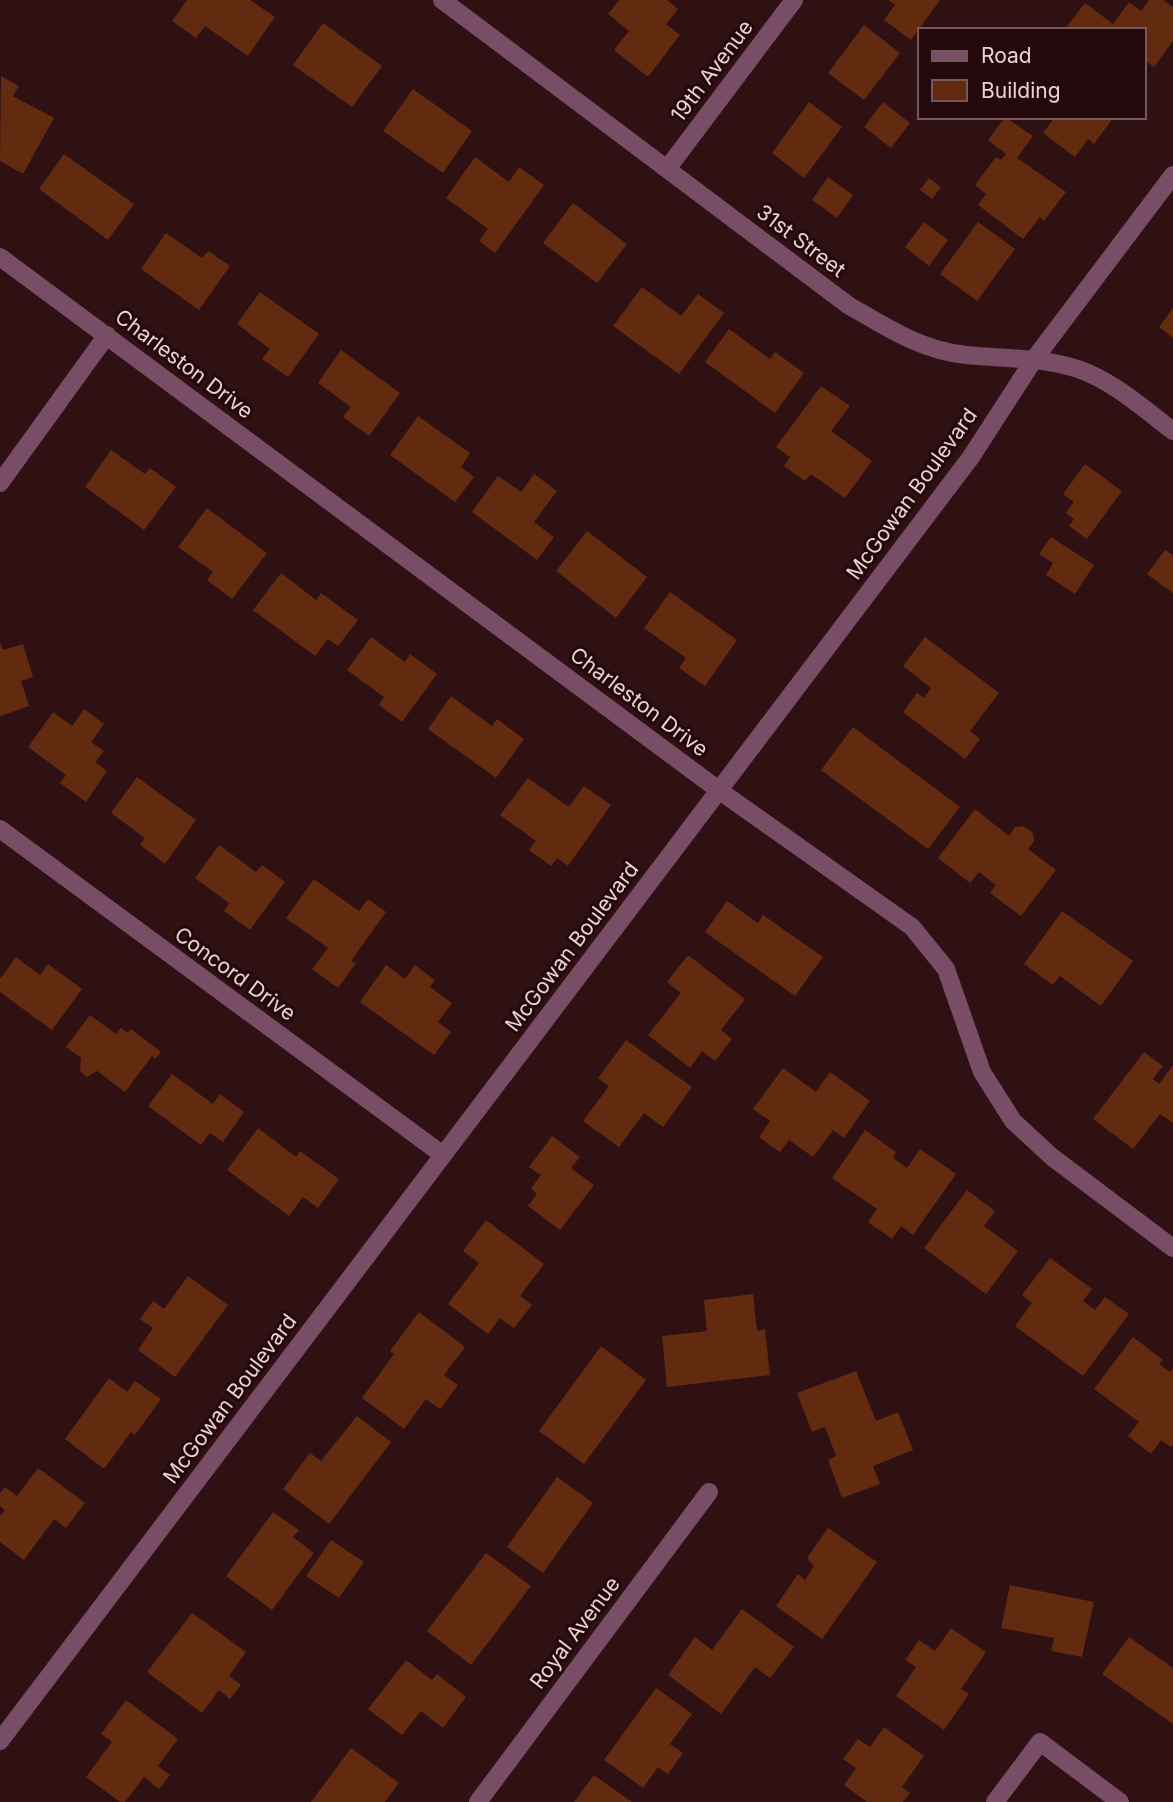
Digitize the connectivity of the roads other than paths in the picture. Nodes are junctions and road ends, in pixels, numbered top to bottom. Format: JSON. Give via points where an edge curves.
{"nodes":[{"id":1,"x":442,"y":0,"type":"edge"},
{"id":2,"x":794,"y":0,"type":"edge"},
{"id":3,"x":667,"y":169,"type":"junction"},
{"id":4,"x":1173,"y":175,"type":"edge"},
{"id":5,"x":0,"y":257,"type":"edge"},
{"id":6,"x":107,"y":335,"type":"junction"},
{"id":7,"x":1035,"y":358,"type":"junction"},
{"id":8,"x":1173,"y":430,"type":"edge"},
{"id":9,"x":0,"y":483,"type":"edge"},
{"id":10,"x":720,"y":791,"type":"junction"},
{"id":11,"x":0,"y":829,"type":"edge"},
{"id":12,"x":443,"y":1155,"type":"junction"},
{"id":13,"x":1173,"y":1248,"type":"edge"},
{"id":14,"x":709,"y":1492,"type":"dead end"},
{"id":15,"x":0,"y":1741,"type":"edge"},
{"id":16,"x":478,"y":1802,"type":"edge"},
{"id":17,"x":995,"y":1802,"type":"edge"},
{"id":18,"x":1120,"y":1802,"type":"edge"}],
"edges":[{"from":1,"to":3,"type":"street","name":"31st Street"},
{"from":2,"to":3,"type":"street","name":"19th Avenue"},
{"from":3,"to":7,"type":"street","name":"31st Street","via":[[848,305],[908,340],[964,355]]},
{"from":4,"to":7,"type":"street","name":"McGowan Boulevard"},
{"from":5,"to":6,"type":"street","name":"Charleston Drive"},
{"from":6,"to":9,"type":"street"},
{"from":6,"to":10,"type":"street","name":"Charleston Drive"},
{"from":7,"to":8,"type":"street","name":"31st Street","via":[[1081,370]]},
{"from":7,"to":10,"type":"street","name":"McGowan Boulevard","via":[[971,457]]},
{"from":10,"to":12,"type":"street","name":"McGowan Boulevard"},
{"from":10,"to":13,"type":"street","name":"Charleston Drive","via":[[912,927],[946,969],[982,1073],[1013,1121],[1052,1157]]},
{"from":11,"to":12,"type":"street","name":"Concord Drive"},
{"from":12,"to":15,"type":"street","name":"McGowan Boulevard"},
{"from":14,"to":16,"type":"street","name":"Royal Avenue"},
{"from":17,"to":18,"type":"street","via":[[1040,1742]]}]}
